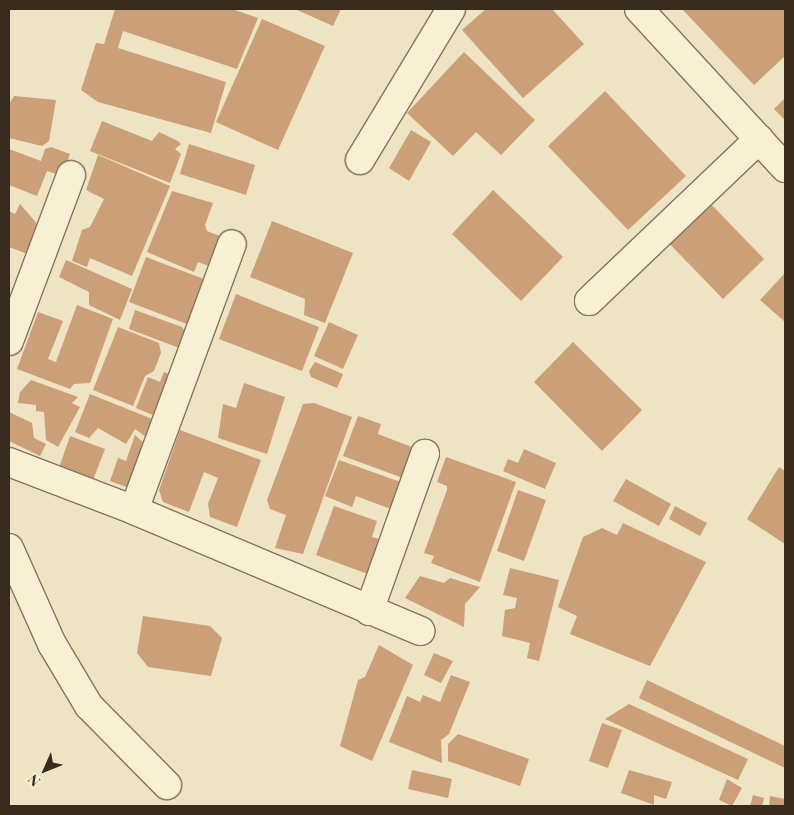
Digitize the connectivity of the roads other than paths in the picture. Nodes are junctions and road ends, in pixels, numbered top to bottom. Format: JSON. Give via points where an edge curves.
{"nodes":[{"id":1,"x":451,"y":9,"type":"edge"},
{"id":2,"x":652,"y":13,"type":"edge"},
{"id":3,"x":759,"y":139,"type":"junction"},
{"id":4,"x":360,"y":160,"type":"dead end"},
{"id":5,"x":785,"y":168,"type":"edge"},
{"id":6,"x":71,"y":175,"type":"dead end"},
{"id":7,"x":232,"y":244,"type":"dead end"},
{"id":8,"x":589,"y":301,"type":"dead end"},
{"id":9,"x":9,"y":341,"type":"edge"},
{"id":10,"x":425,"y":454,"type":"dead end"},
{"id":11,"x":9,"y":462,"type":"edge"},
{"id":12,"x":134,"y":510,"type":"junction"},
{"id":13,"x":9,"y":548,"type":"edge"},
{"id":14,"x":369,"y":611,"type":"junction"},
{"id":15,"x":421,"y":631,"type":"dead end"},
{"id":16,"x":167,"y":786,"type":"dead end"}],
"edges":[{"from":1,"to":4,"type":"street"},
{"from":2,"to":3,"type":"street"},
{"from":3,"to":5,"type":"street"},
{"from":3,"to":8,"type":"street"},
{"from":6,"to":9,"type":"street"},
{"from":7,"to":12,"type":"street"},
{"from":10,"to":14,"type":"street"},
{"from":11,"to":12,"type":"street"},
{"from":12,"to":14,"type":"street"},
{"from":13,"to":16,"type":"street","via":[[52,644],[89,706]]},
{"from":14,"to":15,"type":"street"}]}
